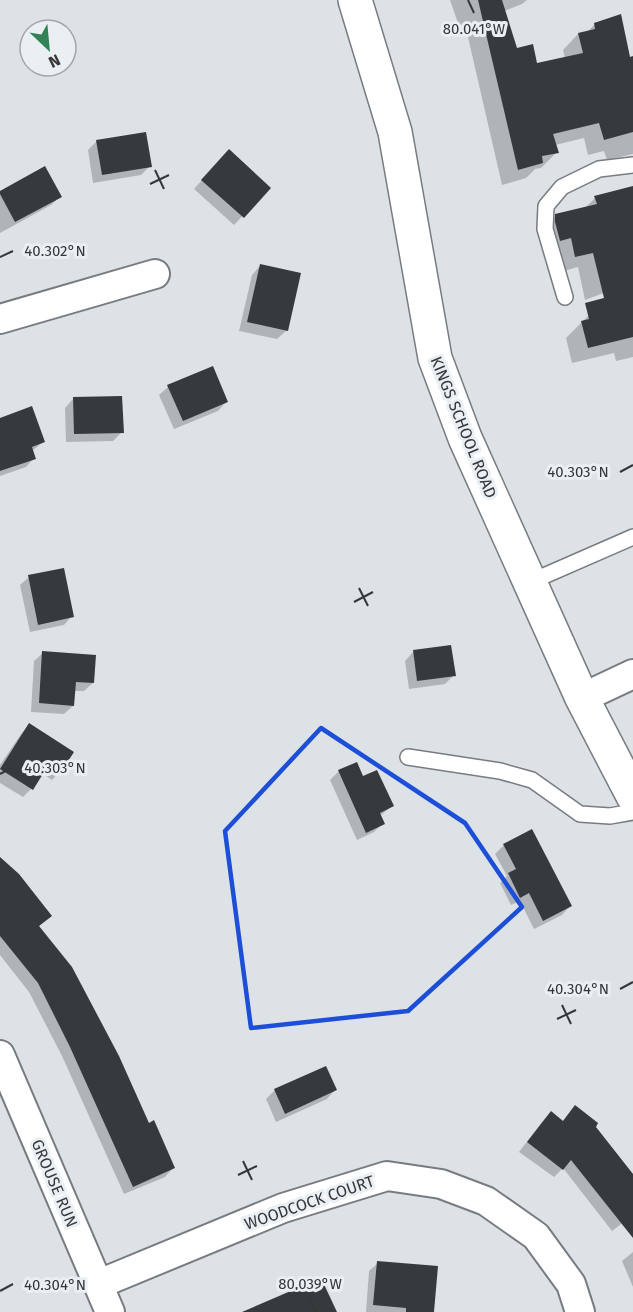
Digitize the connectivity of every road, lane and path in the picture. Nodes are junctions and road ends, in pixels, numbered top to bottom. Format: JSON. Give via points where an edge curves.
{"nodes":[{"id":1,"x":355,"y":0,"type":"edge"},
{"id":2,"x":633,"y":165,"type":"edge"},
{"id":3,"x":155,"y":274,"type":"dead end"},
{"id":4,"x":565,"y":297,"type":"dead end"},
{"id":5,"x":0,"y":319,"type":"edge"},
{"id":6,"x":633,"y":537,"type":"edge"},
{"id":7,"x":530,"y":582,"type":"junction"},
{"id":8,"x":633,"y":674,"type":"edge"},
{"id":9,"x":582,"y":698,"type":"junction"},
{"id":10,"x":408,"y":757,"type":"dead end"},
{"id":11,"x":633,"y":796,"type":"edge"},
{"id":12,"x":633,"y":812,"type":"edge"},
{"id":13,"x":0,"y":1055,"type":"edge"},
{"id":14,"x":99,"y":1284,"type":"junction"},
{"id":15,"x":110,"y":1312,"type":"edge"},
{"id":16,"x":580,"y":1312,"type":"edge"}],
"edges":[{"from":1,"to":7,"type":"street","name":"KINGS SCHOOL ROAD","via":[[395,132],[435,358],[465,438]]},
{"from":2,"to":4,"type":"lane","via":[[598,169],[562,187],[546,206],[545,229]]},
{"from":3,"to":5,"type":"street"},
{"from":6,"to":7,"type":"lane"},
{"from":7,"to":9,"type":"street","name":"KINGS SCHOOL ROAD"},
{"from":8,"to":9,"type":"street"},
{"from":9,"to":11,"type":"street","name":"KINGS SCHOOL ROAD"},
{"from":10,"to":12,"type":"lane","via":[[500,771],[532,780],[580,814],[610,816]]},
{"from":13,"to":14,"type":"street","name":"GROUSE RUN"},
{"from":14,"to":15,"type":"street","name":"GROUSE RUN"},
{"from":14,"to":16,"type":"street","name":"WOODCOCK COURT","via":[[283,1208],[387,1176],[441,1184],[486,1201],[536,1236],[571,1284]]}]}
